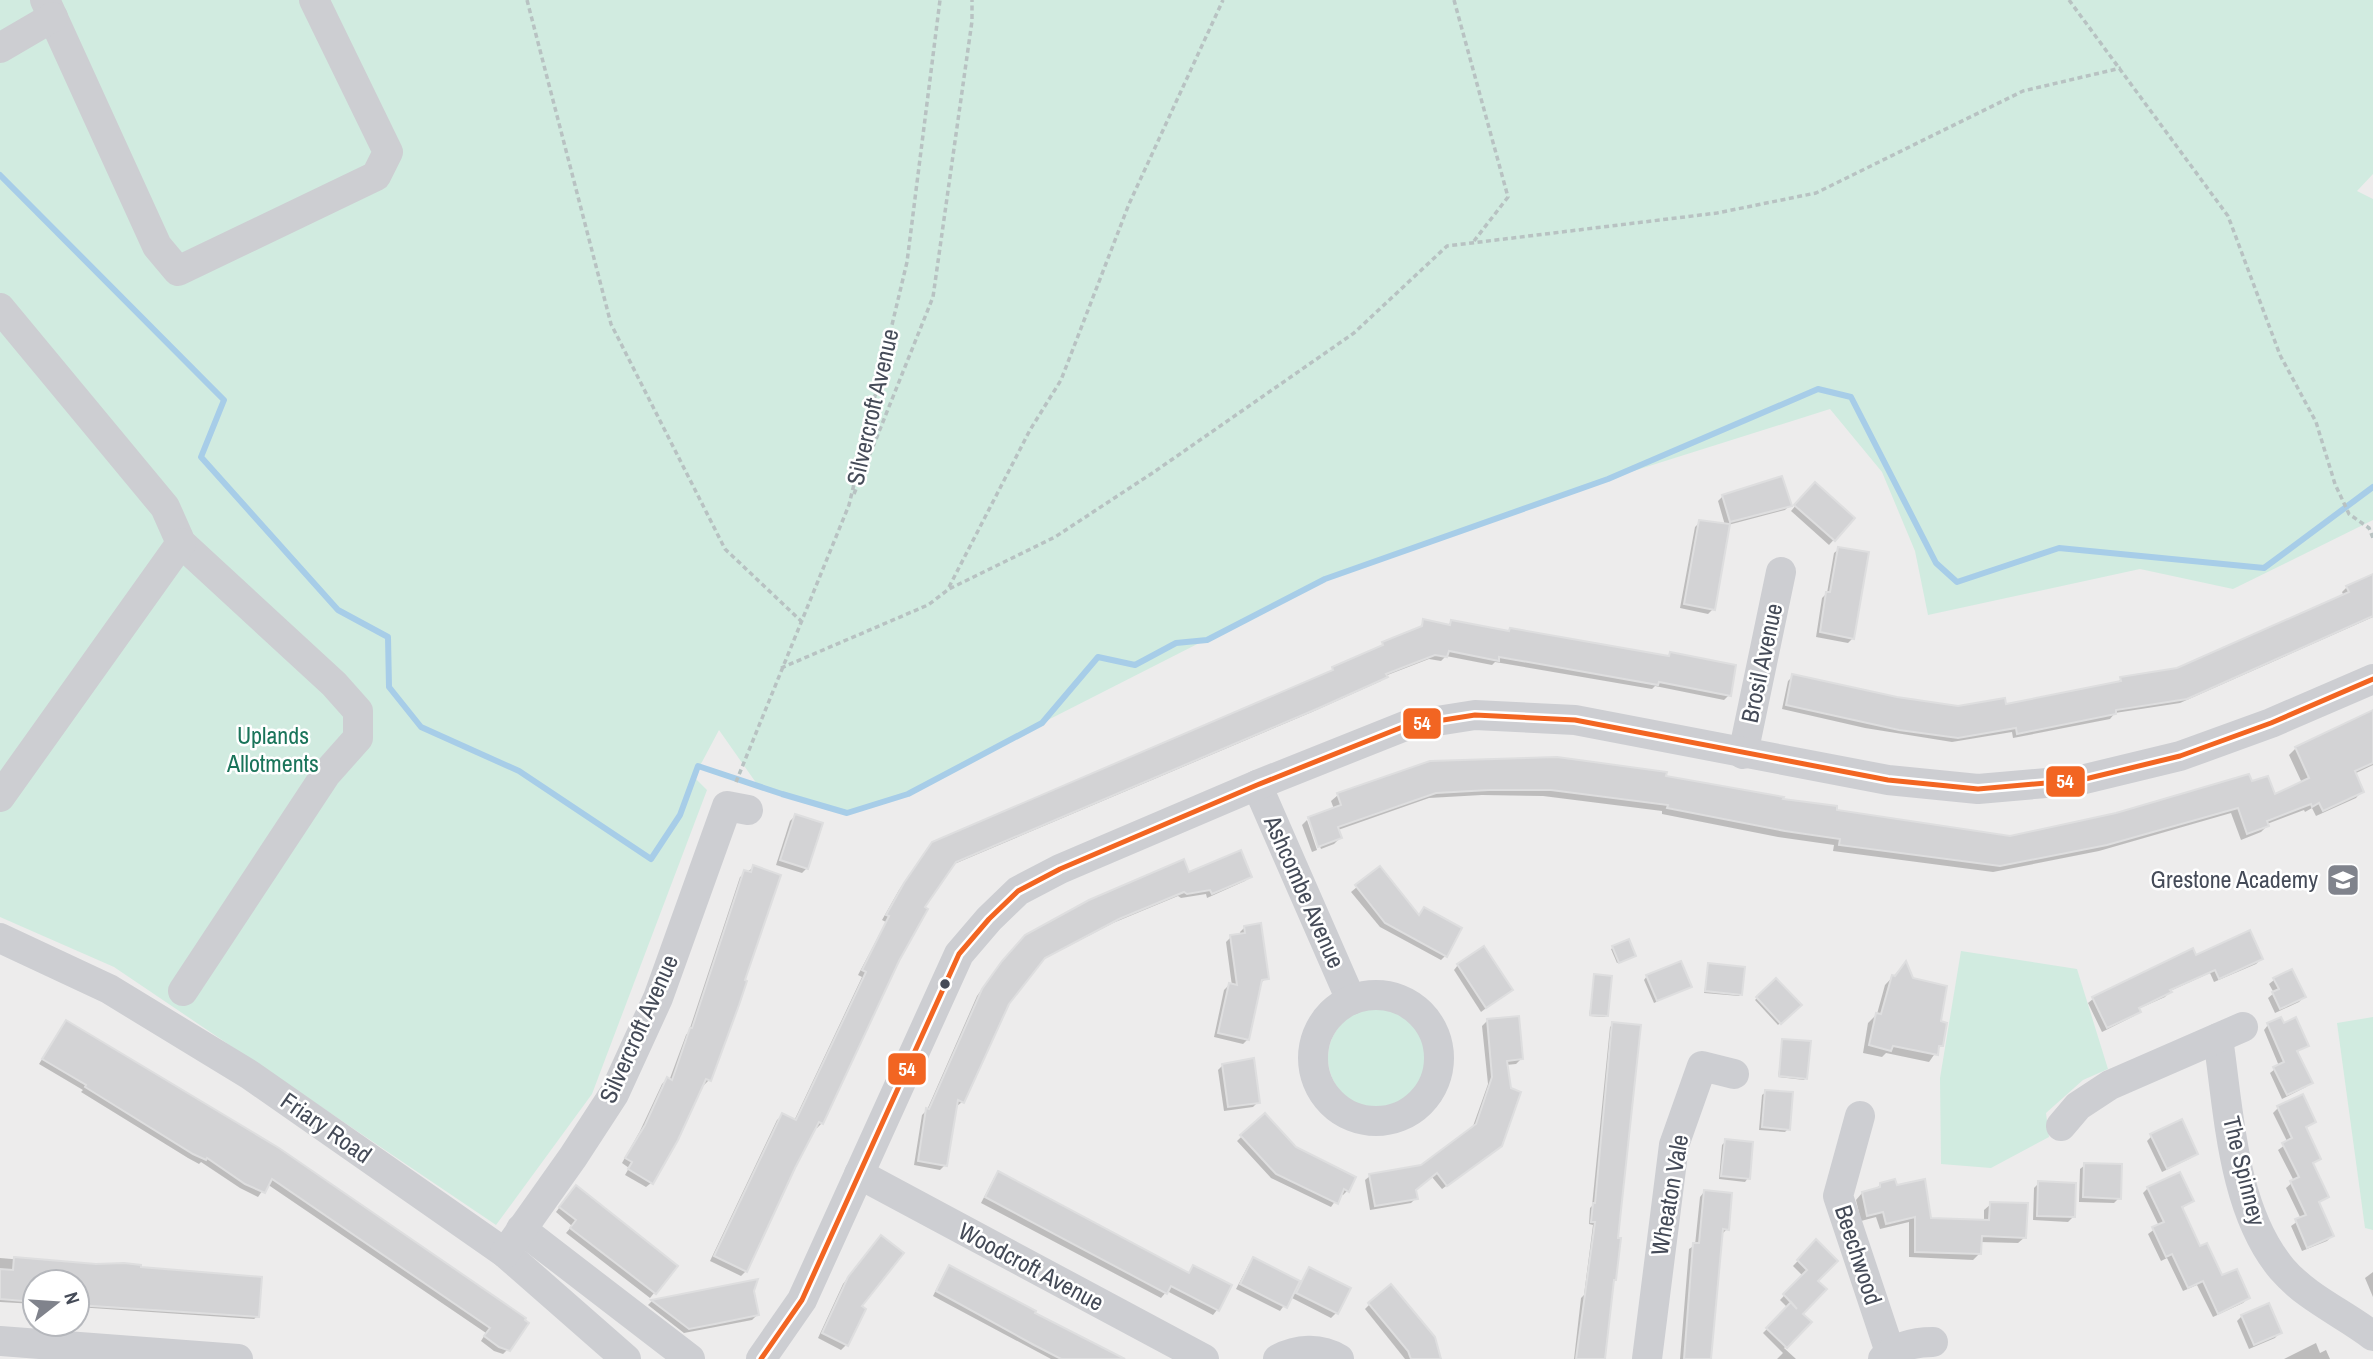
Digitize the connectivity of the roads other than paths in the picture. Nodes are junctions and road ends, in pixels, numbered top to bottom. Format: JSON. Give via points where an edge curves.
{"nodes":[{"id":1,"x":314,"y":0,"type":"edge"},
{"id":2,"x":49,"y":9,"type":"edge"},
{"id":3,"x":0,"y":48,"type":"edge"},
{"id":4,"x":0,"y":308,"type":"edge"},
{"id":5,"x":181,"y":542,"type":"junction"},
{"id":6,"x":1781,"y":572,"type":"dead end"},
{"id":7,"x":2373,"y":679,"type":"edge"},
{"id":8,"x":1743,"y":754,"type":"junction"},
{"id":9,"x":1257,"y":785,"type":"junction"},
{"id":10,"x":0,"y":797,"type":"edge"},
{"id":11,"x":742,"y":797,"type":"road end"},
{"id":12,"x":0,"y":938,"type":"edge"},
{"id":13,"x":183,"y":991,"type":"dead end"},
{"id":14,"x":1351,"y":1000,"type":"junction"},
{"id":15,"x":1734,"y":1074,"type":"dead end"},
{"id":16,"x":1860,"y":1116,"type":"dead end"},
{"id":17,"x":2061,"y":1126,"type":"dead end"},
{"id":18,"x":859,"y":1174,"type":"junction"},
{"id":19,"x":513,"y":1241,"type":"junction"},
{"id":20,"x":2373,"y":1336,"type":"edge"},
{"id":21,"x":0,"y":1341,"type":"edge"},
{"id":22,"x":1933,"y":1342,"type":"dead end"},
{"id":23,"x":1886,"y":1356,"type":"edge"},
{"id":24,"x":620,"y":1357,"type":"edge"},
{"id":25,"x":238,"y":1359,"type":"edge"},
{"id":26,"x":690,"y":1359,"type":"edge"},
{"id":27,"x":761,"y":1359,"type":"edge"},
{"id":28,"x":1203,"y":1359,"type":"edge"},
{"id":29,"x":1278,"y":1359,"type":"edge"},
{"id":30,"x":1339,"y":1359,"type":"edge"},
{"id":31,"x":1647,"y":1359,"type":"edge"}],
"edges":[{"from":1,"to":2,"type":"street","via":[[388,152],[376,176],[178,271],[157,246]]},
{"from":2,"to":3,"type":"street"},
{"from":4,"to":5,"type":"street","via":[[165,507]]},
{"from":5,"to":10,"type":"street"},
{"from":5,"to":13,"type":"street","via":[[358,711],[358,738],[326,774]]},
{"from":6,"to":8,"type":"street","name":"Brosil Avenue"},
{"from":7,"to":8,"type":"street","via":[[2180,756],[2081,780],[1978,789],[1888,780]]},
{"from":8,"to":9,"type":"street","via":[[1575,720],[1475,715],[1405,726]]},
{"from":9,"to":14,"type":"street","name":"Ashcombe Avenue"},
{"from":9,"to":18,"type":"street","via":[[1060,869],[1018,891],[998,910],[959,954]]},
{"from":11,"to":19,"type":"street","name":"Silvercroft Avenue","via":[[727,806],[658,998],[614,1094]]},
{"from":12,"to":19,"type":"street","name":"Friary Road","via":[[109,989]]},
{"from":14,"to":14,"type":"street","name":"Ashcombe Avenue","via":[[1372,995],[1403,1001],[1422,1015],[1435,1034],[1439,1050],[1435,1081],[1428,1095],[1404,1115],[1373,1121],[1357,1118],[1331,1101],[1315,1073],[1315,1042],[1321,1028]]},
{"from":15,"to":31,"type":"street","name":"Wheaton Vale","via":[[1702,1066],[1674,1146]]},
{"from":16,"to":23,"type":"street","name":"Beechwood","via":[[1838,1196]]},
{"from":17,"to":20,"type":"street","name":"The Spinney","via":[[2078,1106],[2110,1086],[2231,1033],[2233,1146],[2261,1239],[2283,1270],[2316,1299]]},
{"from":18,"to":27,"type":"street","via":[[802,1300]]},
{"from":18,"to":28,"type":"street","name":"Woodcroft Avenue"},
{"from":19,"to":24,"type":"street","name":"Friary Road"},
{"from":19,"to":26,"type":"street","name":"Friary Road"},
{"from":21,"to":25,"type":"street"},
{"from":22,"to":23,"type":"street","via":[[1914,1342]]},
{"from":29,"to":30,"type":"street","via":[[1303,1351]]}]}
